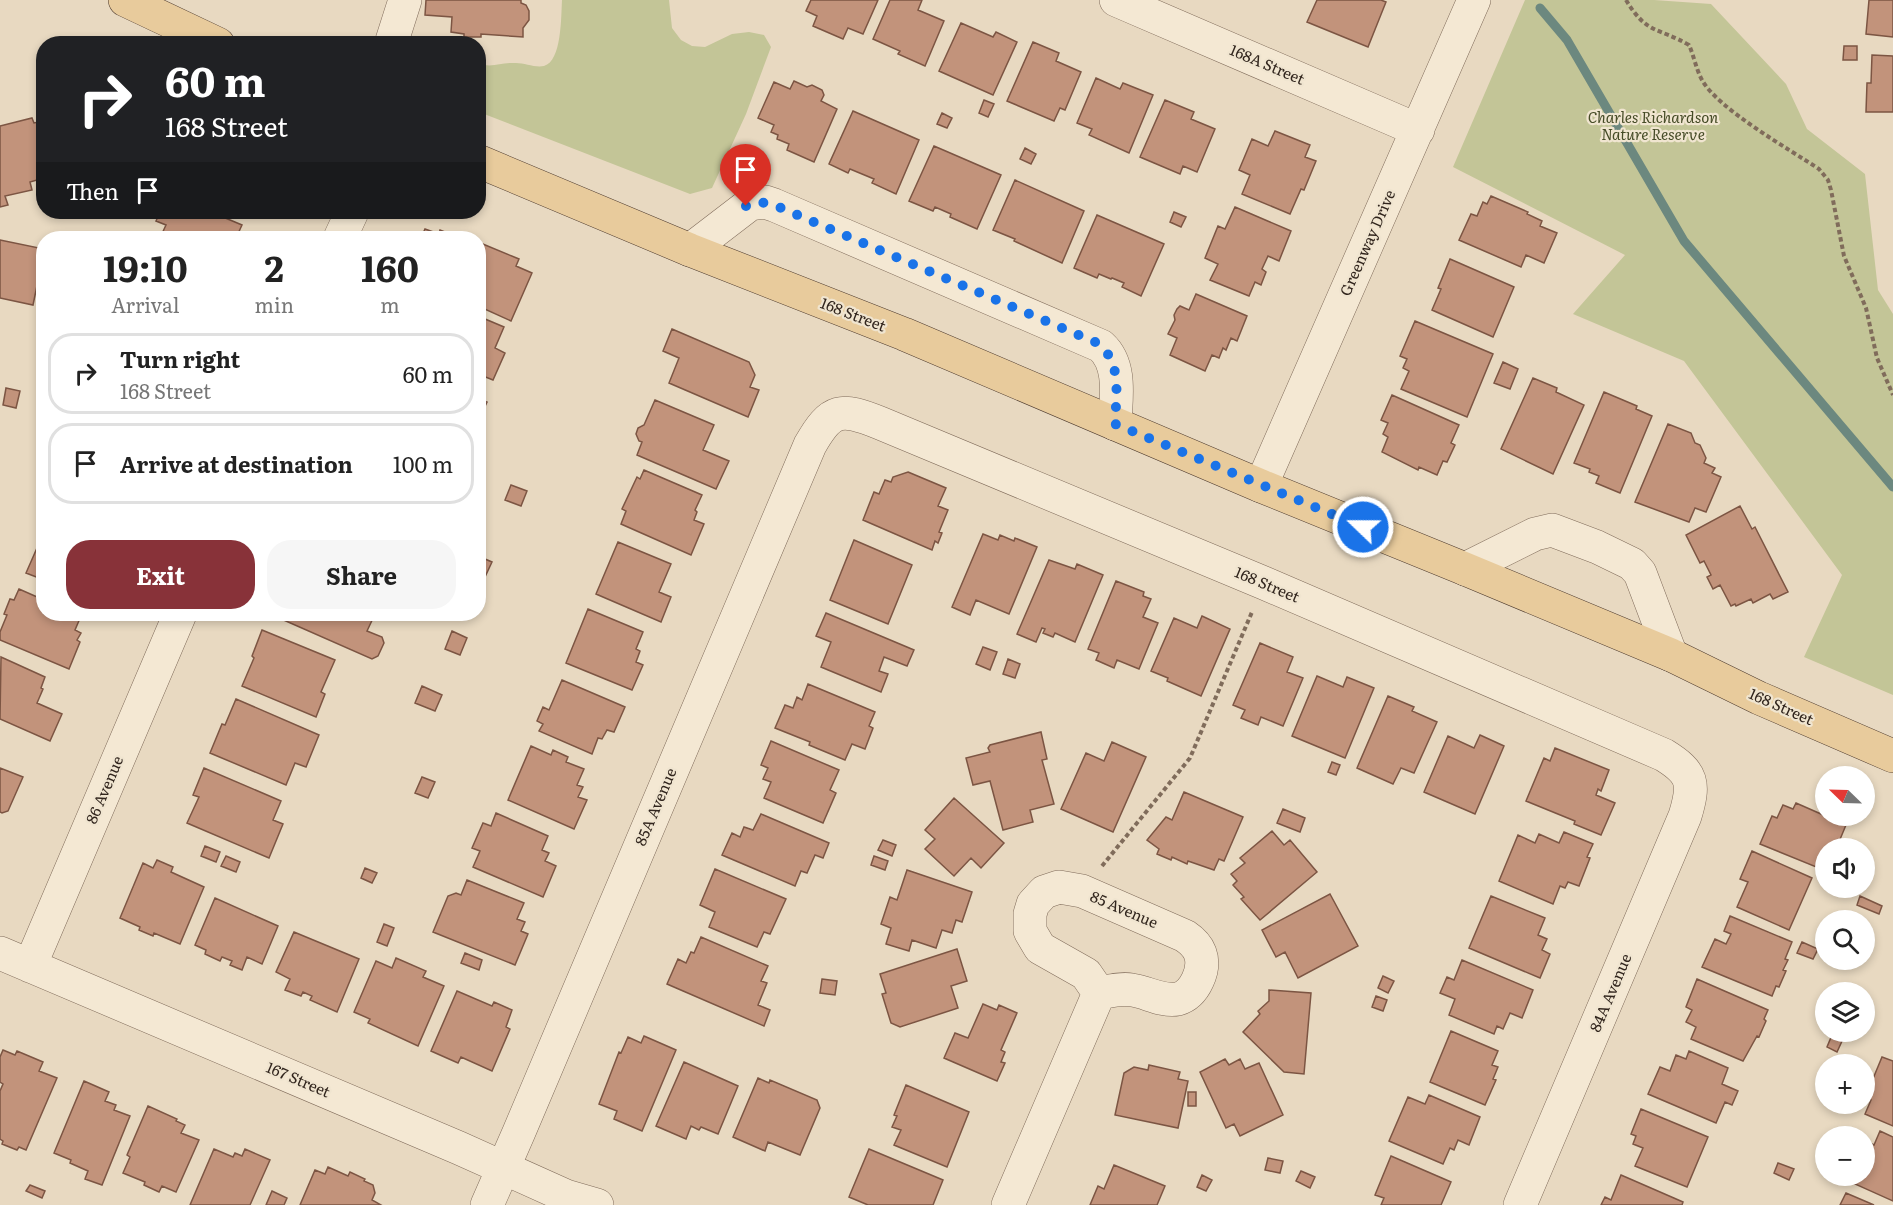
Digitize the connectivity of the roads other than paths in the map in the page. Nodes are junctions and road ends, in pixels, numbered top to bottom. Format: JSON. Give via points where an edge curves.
{"nodes":[{"id":1,"x":125,"y":0,"type":"edge"},
{"id":2,"x":405,"y":0,"type":"edge"},
{"id":3,"x":1116,"y":0,"type":"edge"},
{"id":4,"x":1474,"y":0,"type":"edge"},
{"id":5,"x":201,"y":36,"type":"edge"},
{"id":6,"x":394,"y":36,"type":"edge"},
{"id":7,"x":1418,"y":129,"type":"junction"},
{"id":8,"x":486,"y":164,"type":"edge"},
{"id":9,"x":690,"y":250,"type":"junction"},
{"id":10,"x":834,"y":415,"type":"joint"},
{"id":11,"x":1115,"y":424,"type":"junction"},
{"id":12,"x":1261,"y":486,"type":"junction"},
{"id":13,"x":1465,"y":569,"type":"junction"},
{"id":14,"x":177,"y":621,"type":"edge"},
{"id":15,"x":1671,"y":656,"type":"junction"},
{"id":16,"x":1893,"y":756,"type":"edge"},
{"id":17,"x":1690,"y":778,"type":"joint"},
{"id":18,"x":0,"y":953,"type":"edge"},
{"id":19,"x":30,"y":966,"type":"junction"},
{"id":20,"x":1099,"y":993,"type":"junction"},
{"id":21,"x":503,"y":1168,"type":"junction"},
{"id":22,"x":487,"y":1205,"type":"edge"},
{"id":23,"x":597,"y":1205,"type":"edge"},
{"id":24,"x":1008,"y":1205,"type":"edge"},
{"id":25,"x":1520,"y":1205,"type":"edge"}],
"edges":[{"from":1,"to":5,"type":"main road"},
{"from":2,"to":6,"type":"street"},
{"from":3,"to":7,"type":"street","name":"168A Street"},
{"from":4,"to":7,"type":"street","name":"Greenway Drive"},
{"from":7,"to":12,"type":"street","name":"Greenway Drive"},
{"from":8,"to":9,"type":"main road","name":"168 Street"},
{"from":9,"to":11,"type":"main road","name":"168 Street","via":[[904,334]]},
{"from":9,"to":11,"type":"street","via":[[750,204],[774,205],[1101,346],[1114,364]]},
{"from":10,"to":17,"type":"street","name":"168 Street","via":[[854,414],[874,420],[1242,574],[1664,755],[1680,765]]},
{"from":10,"to":21,"type":"street","name":"85A Avenue","via":[[810,445]]},
{"from":11,"to":12,"type":"main road","name":"168 Street"},
{"from":12,"to":13,"type":"main road","name":"168 Street"},
{"from":13,"to":15,"type":"main road","name":"168 Street"},
{"from":13,"to":15,"type":"street","via":[[1543,531],[1559,532],[1587,543],[1632,564],[1640,573]]},
{"from":14,"to":19,"type":"street","name":"86 Avenue"},
{"from":15,"to":16,"type":"main road","name":"168 Street"},
{"from":17,"to":25,"type":"street","name":"84A Avenue","via":[[1691,796],[1685,816]]},
{"from":18,"to":19,"type":"street","name":"167 Street"},
{"from":19,"to":21,"type":"street","name":"167 Street"},
{"from":20,"to":20,"type":"street","name":"85 Avenue","via":[[1129,990],[1163,999],[1184,996],[1197,981],[1201,954],[1185,936],[1082,891],[1059,887],[1044,892],[1030,914],[1034,940],[1040,948],[1086,974]]},
{"from":20,"to":24,"type":"street"},
{"from":21,"to":22,"type":"street","name":"85A Avenue"},
{"from":21,"to":23,"type":"street","name":"167 Street"}]}
